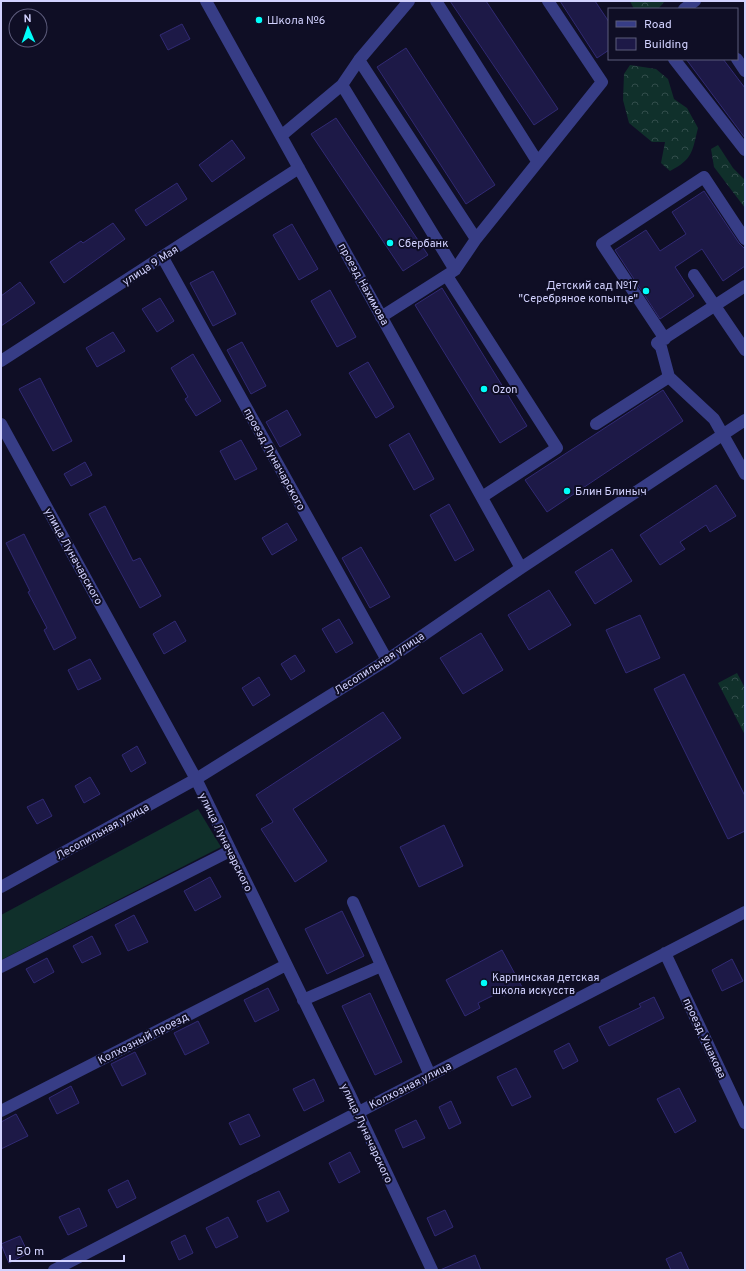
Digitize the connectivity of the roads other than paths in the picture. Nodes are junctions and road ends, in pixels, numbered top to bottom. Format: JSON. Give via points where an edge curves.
{"nodes":[{"id":1,"x":206,"y":1,"type":"edge"},
{"id":2,"x":409,"y":1,"type":"edge"},
{"id":3,"x":436,"y":1,"type":"edge"},
{"id":4,"x":548,"y":1,"type":"edge"},
{"id":5,"x":695,"y":1,"type":"edge"},
{"id":6,"x":685,"y":8,"type":"edge"},
{"id":7,"x":359,"y":60,"type":"junction"},
{"id":8,"x":675,"y":60,"type":"edge"},
{"id":9,"x":738,"y":60,"type":"edge"},
{"id":10,"x":745,"y":71,"type":"edge"},
{"id":11,"x":342,"y":85,"type":"junction"},
{"id":12,"x":281,"y":136,"type":"junction"},
{"id":13,"x":745,"y":150,"type":"edge"},
{"id":14,"x":537,"y":161,"type":"junction"},
{"id":15,"x":299,"y":168,"type":"junction"},
{"id":16,"x":476,"y":239,"type":"junction"},
{"id":17,"x":745,"y":239,"type":"edge"},
{"id":18,"x":163,"y":258,"type":"junction"},
{"id":19,"x":451,"y":273,"type":"junction"},
{"id":20,"x":694,"y":275,"type":"dead end"},
{"id":21,"x":745,"y":286,"type":"edge"},
{"id":22,"x":715,"y":306,"type":"junction"},
{"id":23,"x":382,"y":317,"type":"junction"},
{"id":24,"x":665,"y":339,"type":"junction"},
{"id":25,"x":745,"y":350,"type":"edge"},
{"id":26,"x":1,"y":361,"type":"edge"},
{"id":27,"x":669,"y":377,"type":"junction"},
{"id":28,"x":745,"y":420,"type":"edge"},
{"id":29,"x":1,"y":424,"type":"edge"},
{"id":30,"x":596,"y":424,"type":"dead end"},
{"id":31,"x":724,"y":434,"type":"junction"},
{"id":32,"x":745,"y":474,"type":"edge"},
{"id":33,"x":482,"y":497,"type":"junction"},
{"id":34,"x":521,"y":568,"type":"junction"},
{"id":35,"x":386,"y":660,"type":"junction"},
{"id":36,"x":196,"y":780,"type":"junction"},
{"id":37,"x":230,"y":851,"type":"junction"},
{"id":38,"x":1,"y":887,"type":"edge"},
{"id":39,"x":353,"y":902,"type":"dead end"},
{"id":40,"x":745,"y":912,"type":"edge"},
{"id":41,"x":665,"y":953,"type":"junction"},
{"id":42,"x":286,"y":965,"type":"junction"},
{"id":43,"x":381,"y":966,"type":"junction"},
{"id":44,"x":1,"y":967,"type":"edge"},
{"id":45,"x":303,"y":1000,"type":"junction"},
{"id":46,"x":430,"y":1075,"type":"junction"},
{"id":47,"x":1,"y":1111,"type":"edge"},
{"id":48,"x":358,"y":1113,"type":"junction"},
{"id":49,"x":745,"y":1123,"type":"edge"},
{"id":50,"x":54,"y":1270,"type":"edge"},
{"id":51,"x":432,"y":1270,"type":"edge"}],
"edges":[{"from":1,"to":12,"type":"street","name":"проезд Нахимова"},
{"from":2,"to":7,"type":"street"},
{"from":3,"to":14,"type":"street"},
{"from":4,"to":14,"type":"street","via":[[602,82]]},
{"from":5,"to":6,"type":"street"},
{"from":7,"to":11,"type":"street"},
{"from":7,"to":16,"type":"street"},
{"from":8,"to":13,"type":"street"},
{"from":9,"to":10,"type":"street"},
{"from":11,"to":12,"type":"street"},
{"from":11,"to":19,"type":"street"},
{"from":12,"to":15,"type":"street","name":"проезд Нахимова"},
{"from":14,"to":16,"type":"street"},
{"from":15,"to":18,"type":"street","name":"улица 9 Мая"},
{"from":15,"to":23,"type":"street","name":"проезд Нахимова"},
{"from":16,"to":19,"type":"street"},
{"from":17,"to":24,"type":"street","via":[[704,177],[602,244]]},
{"from":18,"to":26,"type":"street","name":"улица 9 Мая"},
{"from":18,"to":35,"type":"street","name":"проезд Луначарского"},
{"from":19,"to":23,"type":"street"},
{"from":19,"to":33,"type":"street","via":[[558,448]]},
{"from":20,"to":22,"type":"street"},
{"from":21,"to":22,"type":"street"},
{"from":22,"to":24,"type":"street"},
{"from":22,"to":25,"type":"street"},
{"from":23,"to":33,"type":"street","name":"проезд Нахимова"},
{"from":24,"to":27,"type":"street","via":[[657,343],[661,347]]},
{"from":27,"to":30,"type":"street"},
{"from":27,"to":31,"type":"street","via":[[714,419]]},
{"from":28,"to":31,"type":"street","name":"Лесопильная улица"},
{"from":29,"to":36,"type":"street","name":"улица Луначарского"},
{"from":31,"to":32,"type":"street"},
{"from":31,"to":34,"type":"street","name":"Лесопильная улица"},
{"from":33,"to":34,"type":"street","name":"проезд Нахимова"},
{"from":34,"to":35,"type":"street","name":"Лесопильная улица"},
{"from":35,"to":36,"type":"street","name":"Лесопильная улица"},
{"from":36,"to":37,"type":"street","name":"улица Луначарского"},
{"from":36,"to":38,"type":"street","name":"Лесопильная улица"},
{"from":37,"to":42,"type":"street","name":"улица Луначарского"},
{"from":37,"to":44,"type":"street"},
{"from":39,"to":43,"type":"street"},
{"from":40,"to":41,"type":"street","name":"Колхозная улица"},
{"from":41,"to":46,"type":"street","name":"Колхозная улица"},
{"from":41,"to":49,"type":"street","name":"проезд Ушакова"},
{"from":42,"to":45,"type":"street","name":"улица Луначарского"},
{"from":42,"to":47,"type":"street","name":"Колхозный проезд"},
{"from":43,"to":45,"type":"street"},
{"from":43,"to":46,"type":"street"},
{"from":45,"to":48,"type":"street","name":"улица Луначарского"},
{"from":46,"to":48,"type":"street","name":"Колхозная улица"},
{"from":48,"to":50,"type":"street","name":"Колхозная улица"},
{"from":48,"to":51,"type":"street","name":"улица Луначарского"}]}
